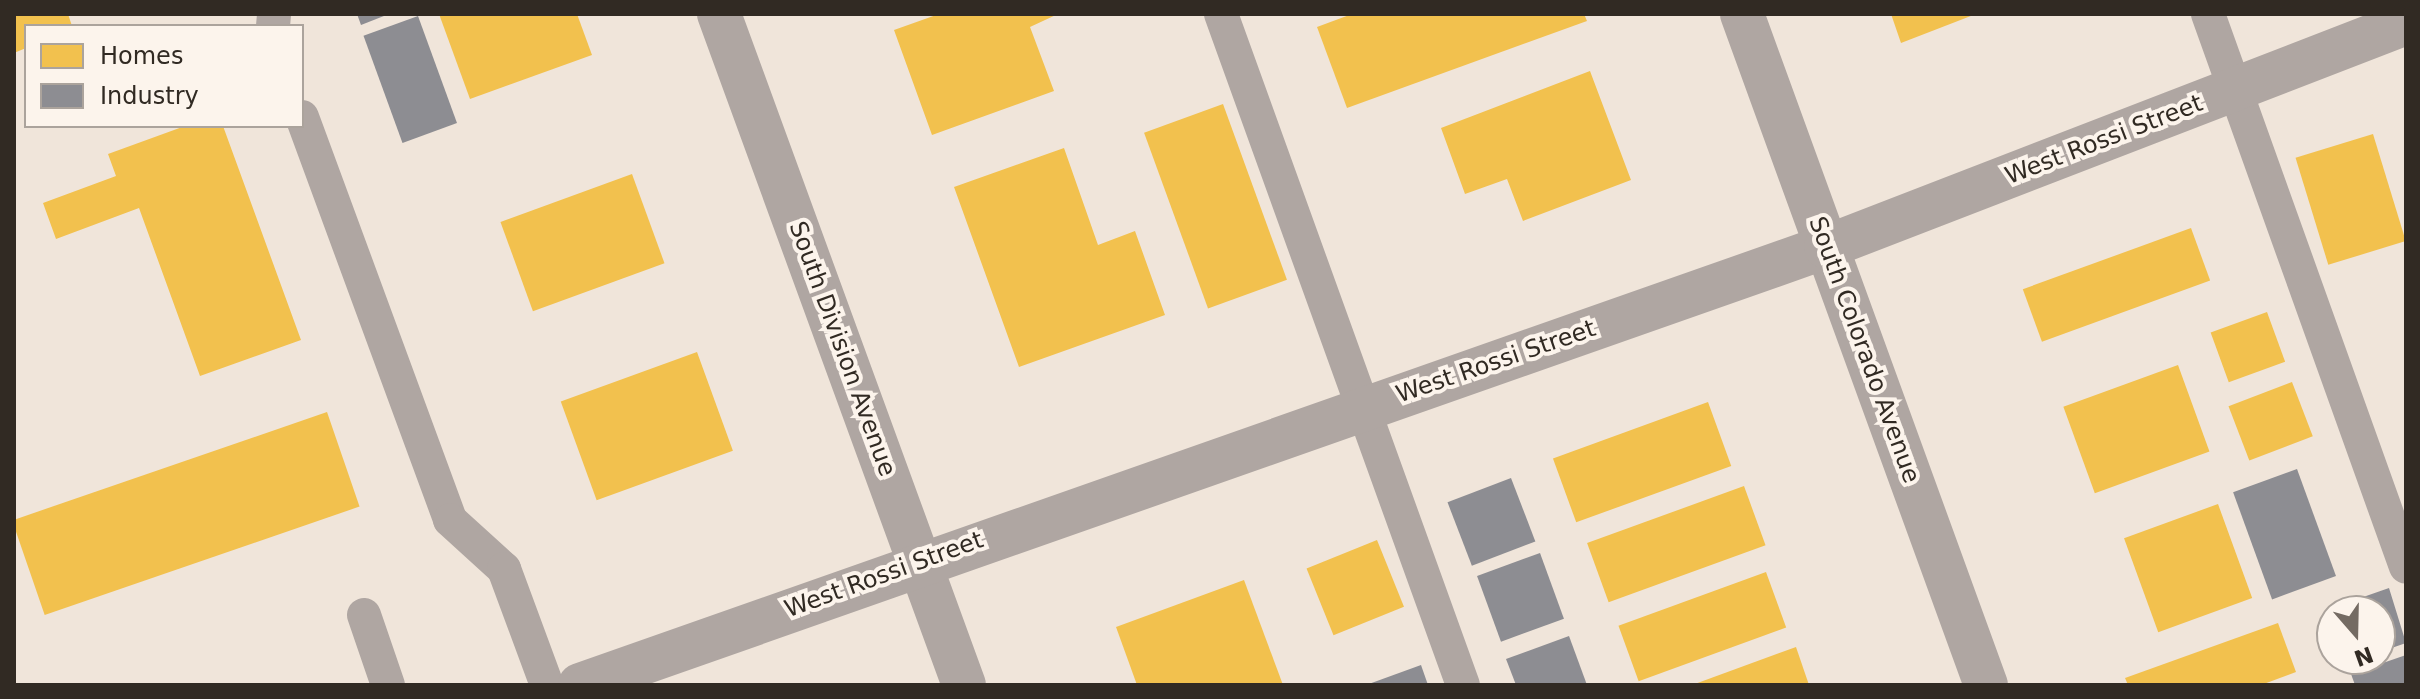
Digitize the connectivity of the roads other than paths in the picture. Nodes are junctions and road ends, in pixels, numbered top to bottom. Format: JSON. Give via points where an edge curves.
{"nodes":[{"id":1,"x":719,"y":14,"type":"edge"},
{"id":2,"x":1221,"y":14,"type":"edge"},
{"id":3,"x":1742,"y":14,"type":"edge"},
{"id":4,"x":2208,"y":14,"type":"edge"},
{"id":5,"x":2406,"y":23,"type":"edge"},
{"id":6,"x":2234,"y":89,"type":"junction"},
{"id":7,"x":304,"y":122,"type":"edge"},
{"id":8,"x":1826,"y":247,"type":"junction"},
{"id":9,"x":1363,"y":409,"type":"junction"},
{"id":10,"x":920,"y":560,"type":"junction"},
{"id":11,"x":2406,"y":567,"type":"edge"},
{"id":12,"x":364,"y":615,"type":"dead end"},
{"id":13,"x":388,"y":685,"type":"edge"},
{"id":14,"x":547,"y":685,"type":"edge"},
{"id":15,"x":580,"y":685,"type":"edge"},
{"id":16,"x":964,"y":685,"type":"edge"},
{"id":17,"x":1463,"y":685,"type":"edge"},
{"id":18,"x":1986,"y":685,"type":"edge"}],
"edges":[{"from":1,"to":10,"type":"street","name":"South Division Avenue"},
{"from":2,"to":9,"type":"lane"},
{"from":3,"to":8,"type":"street","name":"South Colorado Avenue"},
{"from":4,"to":6,"type":"lane"},
{"from":5,"to":6,"type":"street","name":"West Rossi Street"},
{"from":6,"to":8,"type":"street","name":"West Rossi Street"},
{"from":6,"to":11,"type":"lane"},
{"from":7,"to":14,"type":"lane","via":[[450,520],[504,569]]},
{"from":8,"to":9,"type":"street","name":"West Rossi Street"},
{"from":8,"to":18,"type":"street","name":"South Colorado Avenue"},
{"from":9,"to":10,"type":"street","name":"West Rossi Street"},
{"from":9,"to":17,"type":"lane"},
{"from":10,"to":15,"type":"street","name":"West Rossi Street"},
{"from":10,"to":16,"type":"street","name":"South Division Avenue"},
{"from":12,"to":13,"type":"lane"}]}
